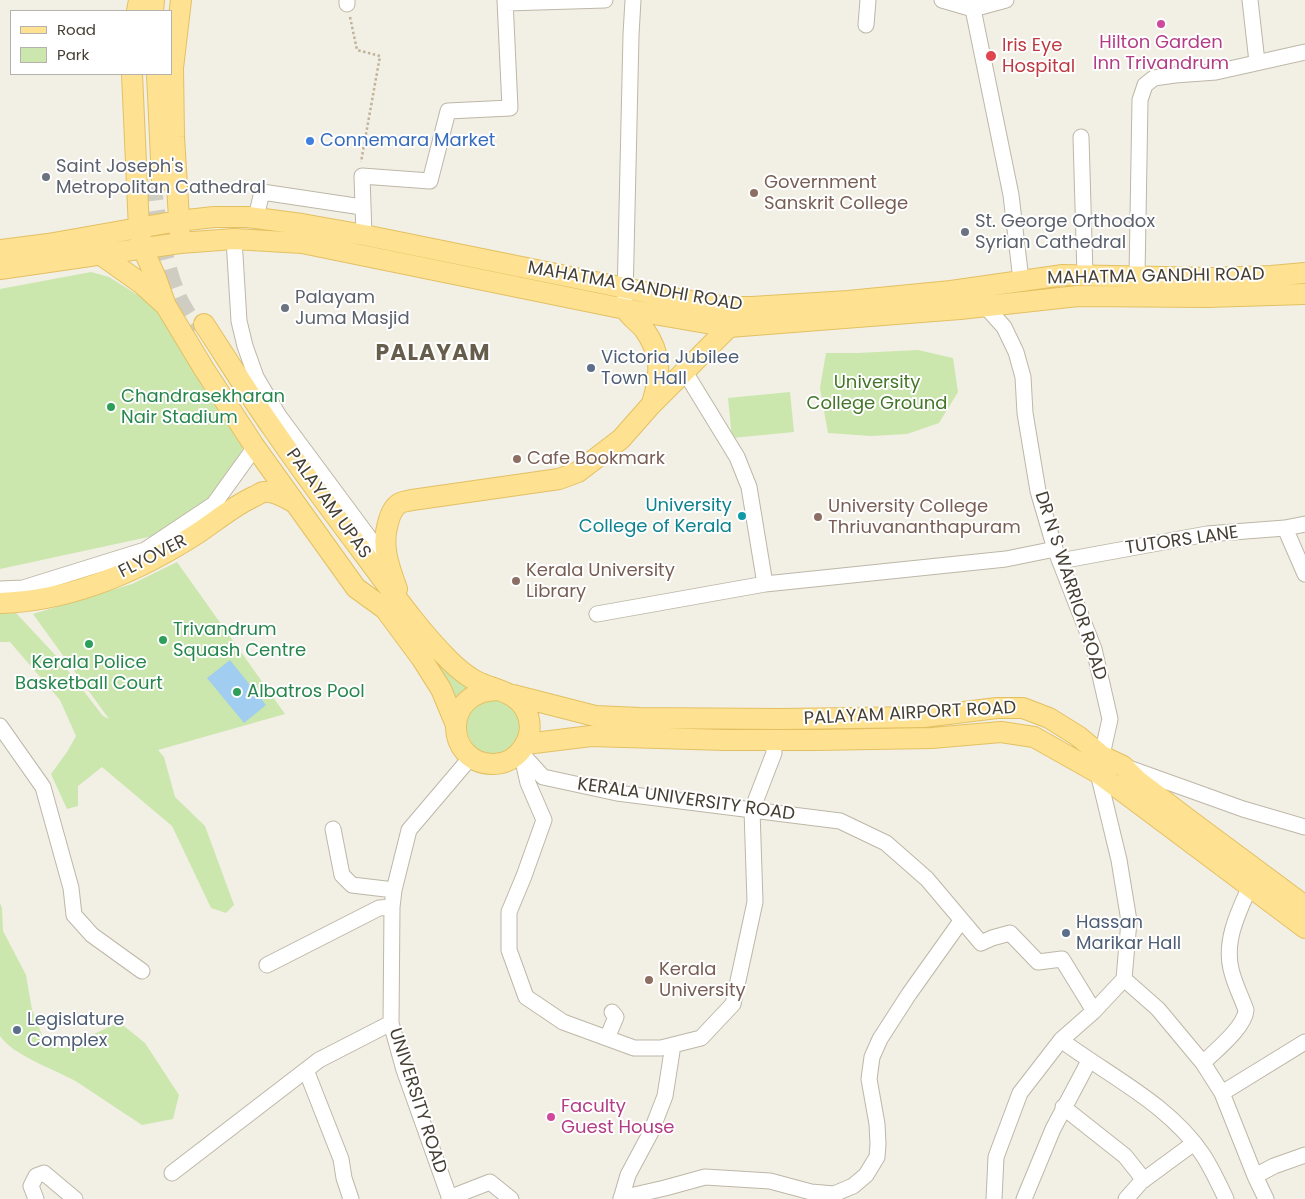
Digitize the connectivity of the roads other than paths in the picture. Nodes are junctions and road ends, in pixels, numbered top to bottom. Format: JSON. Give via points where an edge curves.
{"nodes":[{"id":1,"x":181,"y":0,"type":"edge"},
{"id":2,"x":605,"y":0,"type":"edge"},
{"id":3,"x":633,"y":0,"type":"edge"},
{"id":4,"x":868,"y":0,"type":"edge"},
{"id":5,"x":942,"y":0,"type":"edge"},
{"id":6,"x":1006,"y":0,"type":"edge"},
{"id":7,"x":1250,"y":0,"type":"edge"},
{"id":8,"x":506,"y":2,"type":"edge"},
{"id":9,"x":970,"y":4,"type":"edge"},
{"id":10,"x":866,"y":25,"type":"dead end"},
{"id":11,"x":1305,"y":52,"type":"edge"},
{"id":12,"x":1257,"y":62,"type":"junction"},
{"id":13,"x":132,"y":75,"type":"edge"},
{"id":14,"x":146,"y":75,"type":"edge"},
{"id":15,"x":157,"y":75,"type":"edge"},
{"id":16,"x":1081,"y":137,"type":"dead end"},
{"id":17,"x":362,"y":207,"type":"junction"},
{"id":18,"x":256,"y":218,"type":"junction"},
{"id":19,"x":178,"y":221,"type":"junction"},
{"id":20,"x":139,"y":228,"type":"junction"},
{"id":21,"x":364,"y":235,"type":"junction"},
{"id":22,"x":234,"y":239,"type":"junction"},
{"id":23,"x":180,"y":243,"type":"junction"},
{"id":24,"x":143,"y":249,"type":"junction"},
{"id":25,"x":0,"y":250,"type":"edge"},
{"id":26,"x":100,"y":254,"type":"junction"},
{"id":27,"x":0,"y":269,"type":"edge"},
{"id":28,"x":1305,"y":273,"type":"edge"},
{"id":29,"x":1085,"y":275,"type":"junction"},
{"id":30,"x":1137,"y":276,"type":"junction"},
{"id":31,"x":1021,"y":280,"type":"junction"},
{"id":32,"x":626,"y":289,"type":"junction"},
{"id":33,"x":1305,"y":294,"type":"edge"},
{"id":34,"x":166,"y":306,"type":"junction"},
{"id":35,"x":985,"y":306,"type":"junction"},
{"id":36,"x":625,"y":309,"type":"junction"},
{"id":37,"x":200,"y":327,"type":"tunnel mouth"},
{"id":38,"x":729,"y":327,"type":"junction"},
{"id":39,"x":685,"y":372,"type":"junction"},
{"id":40,"x":651,"y":405,"type":"junction"},
{"id":41,"x":255,"y":447,"type":"junction"},
{"id":42,"x":295,"y":503,"type":"junction"},
{"id":43,"x":1305,"y":524,"type":"edge"},
{"id":44,"x":1285,"y":528,"type":"junction"},
{"id":45,"x":1057,"y":555,"type":"junction"},
{"id":46,"x":388,"y":564,"type":"junction"},
{"id":47,"x":1305,"y":574,"type":"edge"},
{"id":48,"x":765,"y":584,"type":"junction"},
{"id":49,"x":0,"y":589,"type":"edge"},
{"id":50,"x":0,"y":602,"type":"edge"},
{"id":51,"x":395,"y":609,"type":"junction"},
{"id":52,"x":597,"y":614,"type":"dead end"},
{"id":53,"x":505,"y":693,"type":"junction"},
{"id":54,"x":0,"y":726,"type":"edge"},
{"id":55,"x":456,"y":726,"type":"junction"},
{"id":56,"x":773,"y":741,"type":"junction"},
{"id":57,"x":523,"y":748,"type":"junction"},
{"id":58,"x":471,"y":757,"type":"junction"},
{"id":59,"x":1100,"y":765,"type":"junction"},
{"id":60,"x":1123,"y":766,"type":"junction"},
{"id":61,"x":752,"y":810,"type":"junction"},
{"id":62,"x":1305,"y":828,"type":"edge"},
{"id":63,"x":333,"y":829,"type":"dead end"},
{"id":64,"x":1250,"y":886,"type":"junction"},
{"id":65,"x":394,"y":890,"type":"junction"},
{"id":66,"x":392,"y":906,"type":"junction"},
{"id":67,"x":1305,"y":906,"type":"edge"},
{"id":68,"x":962,"y":921,"type":"junction"},
{"id":69,"x":1305,"y":928,"type":"edge"},
{"id":70,"x":267,"y":965,"type":"dead end"},
{"id":71,"x":142,"y":971,"type":"dead end"},
{"id":72,"x":1124,"y":979,"type":"junction"},
{"id":73,"x":1094,"y":1011,"type":"junction"},
{"id":74,"x":612,"y":1012,"type":"dead end"},
{"id":75,"x":392,"y":1023,"type":"junction"},
{"id":76,"x":608,"y":1039,"type":"junction"},
{"id":77,"x":1061,"y":1040,"type":"junction"},
{"id":78,"x":1305,"y":1042,"type":"edge"},
{"id":79,"x":673,"y":1046,"type":"junction"},
{"id":80,"x":1089,"y":1061,"type":"junction"},
{"id":81,"x":1203,"y":1063,"type":"junction"},
{"id":82,"x":306,"y":1070,"type":"junction"},
{"id":83,"x":1222,"y":1094,"type":"junction"},
{"id":84,"x":1063,"y":1107,"type":"junction"},
{"id":85,"x":1194,"y":1144,"type":"junction"},
{"id":86,"x":1305,"y":1156,"type":"edge"},
{"id":87,"x":172,"y":1173,"type":"dead end"},
{"id":88,"x":1255,"y":1176,"type":"junction"},
{"id":89,"x":1144,"y":1180,"type":"junction"},
{"id":90,"x":789,"y":1192,"type":"edge"},
{"id":91,"x":449,"y":1198,"type":"edge"},
{"id":92,"x":36,"y":1199,"type":"edge"},
{"id":93,"x":76,"y":1199,"type":"edge"},
{"id":94,"x":351,"y":1199,"type":"edge"},
{"id":95,"x":511,"y":1199,"type":"edge"},
{"id":96,"x":621,"y":1199,"type":"edge"},
{"id":97,"x":994,"y":1199,"type":"edge"},
{"id":98,"x":1024,"y":1199,"type":"edge"},
{"id":99,"x":1126,"y":1199,"type":"edge"},
{"id":100,"x":1226,"y":1199,"type":"edge"},
{"id":101,"x":1266,"y":1199,"type":"edge"}],
"edges":[{"from":1,"to":19,"type":"main road","via":[[173,68]]},
{"from":2,"to":8,"type":"street"},
{"from":3,"to":32,"type":"street"},
{"from":4,"to":10,"type":"street"},
{"from":5,"to":9,"type":"street"},
{"from":6,"to":9,"type":"street"},
{"from":7,"to":12,"type":"street"},
{"from":8,"to":17,"type":"street","via":[[510,108],[448,111],[430,181],[362,176]]},
{"from":9,"to":31,"type":"street","via":[[1011,195]]},
{"from":11,"to":12,"type":"street"},
{"from":12,"to":30,"type":"street","via":[[1216,72],[1154,78],[1145,85],[1140,100]]},
{"from":13,"to":20,"type":"main road"},
{"from":14,"to":15,"type":"main road","via":[[156,180]]},
{"from":16,"to":29,"type":"street"},
{"from":17,"to":18,"type":"street","via":[[262,192]]},
{"from":17,"to":21,"type":"street"},
{"from":18,"to":19,"type":"main road","name":"MAHATMA GANDHI ROAD","via":[[214,217]]},
{"from":18,"to":21,"type":"main road","name":"MAHATMA GANDHI ROAD"},
{"from":19,"to":20,"type":"main road","name":"MAHATMA GANDHI ROAD"},
{"from":19,"to":23,"type":"main road"},
{"from":20,"to":24,"type":"main road"},
{"from":20,"to":25,"type":"main road","name":"MAHATMA GANDHI ROAD"},
{"from":21,"to":32,"type":"main road","name":"MAHATMA GANDHI ROAD"},
{"from":22,"to":23,"type":"main road","name":"MAHATMA GANDHI ROAD"},
{"from":22,"to":36,"type":"main road","name":"MAHATMA GANDHI ROAD","via":[[302,243]]},
{"from":22,"to":46,"type":"street","via":[[239,321],[256,377],[279,416]]},
{"from":23,"to":24,"type":"main road","name":"MAHATMA GANDHI ROAD"},
{"from":24,"to":26,"type":"main road","name":"MAHATMA GANDHI ROAD"},
{"from":24,"to":34,"type":"main road"},
{"from":26,"to":27,"type":"main road","name":"MAHATMA GANDHI ROAD"},
{"from":26,"to":34,"type":"main road"},
{"from":28,"to":30,"type":"main road","name":"MAHATMA GANDHI ROAD","via":[[1213,278]]},
{"from":29,"to":30,"type":"main road","name":"MAHATMA GANDHI ROAD"},
{"from":29,"to":31,"type":"main road","name":"MAHATMA GANDHI ROAD"},
{"from":31,"to":32,"type":"main road","name":"MAHATMA GANDHI ROAD","via":[[951,292],[752,307],[728,307]]},
{"from":32,"to":36,"type":"street"},
{"from":33,"to":35,"type":"main road","name":"MAHATMA GANDHI ROAD","via":[[1078,296]]},
{"from":34,"to":41,"type":"main road"},
{"from":35,"to":38,"type":"main road","name":"MAHATMA GANDHI ROAD"},
{"from":35,"to":45,"type":"street","name":"DR N S WARRIOR ROAD","via":[[1004,328],[1016,352],[1023,377],[1025,413],[1038,491]]},
{"from":36,"to":38,"type":"main road","name":"MAHATMA GANDHI ROAD"},
{"from":36,"to":40,"type":"main road","via":[[643,328],[658,357],[659,376]]},
{"from":37,"to":51,"type":"main road","name":"PALAYAM UPAS","via":[[262,432]]},
{"from":38,"to":39,"type":"main road"},
{"from":39,"to":40,"type":"main road"},
{"from":39,"to":48,"type":"street","via":[[737,457],[749,487]]},
{"from":40,"to":46,"type":"main road","via":[[621,439],[578,472],[559,479],[400,503],[393,510],[385,534]]},
{"from":41,"to":42,"type":"main road"},
{"from":41,"to":49,"type":"street","via":[[214,504],[145,550],[23,588]]},
{"from":42,"to":50,"type":"main road","name":"FLYOVER","via":[[278,494],[263,492],[155,559],[103,582],[46,598]]},
{"from":42,"to":51,"type":"main road","via":[[356,588]]},
{"from":43,"to":44,"type":"street","name":"TUTORS LANE"},
{"from":44,"to":45,"type":"street","name":"TUTORS LANE","via":[[1207,534]]},
{"from":44,"to":47,"type":"street"},
{"from":45,"to":48,"type":"street","name":"TUTORS LANE"},
{"from":45,"to":59,"type":"street","name":"DR N S WARRIOR ROAD","via":[[1094,649],[1110,719]]},
{"from":46,"to":51,"type":"main road"},
{"from":48,"to":52,"type":"street","name":"TUTORS LANE"},
{"from":51,"to":53,"type":"main road","name":"PALAYAM AIRPORT ROAD","via":[[450,661],[477,681]]},
{"from":51,"to":55,"type":"main road","via":[[440,689]]},
{"from":53,"to":55,"type":"main road","via":[[486,690],[465,702],[458,712]]},
{"from":53,"to":57,"type":"main road","via":[[521,703],[528,717],[530,734]]},
{"from":53,"to":59,"type":"main road","name":"PALAYAM AIRPORT ROAD","via":[[594,716],[640,718],[923,717],[1023,708],[1049,718],[1078,736]]},
{"from":54,"to":71,"type":"street","via":[[43,787],[71,888],[74,915],[92,935]]},
{"from":55,"to":58,"type":"main road","via":[[462,749]]},
{"from":56,"to":57,"type":"main road","name":"PALAYAM AIRPORT ROAD","via":[[591,736]]},
{"from":56,"to":59,"type":"main road","name":"PALAYAM AIRPORT ROAD","via":[[932,738],[1000,732],[1034,737]]},
{"from":56,"to":61,"type":"street","via":[[774,753]]},
{"from":57,"to":58,"type":"main road","via":[[513,758],[498,764]]},
{"from":57,"to":61,"type":"street","name":"KERALA UNIVERSITY ROAD","via":[[543,777],[618,793]]},
{"from":57,"to":76,"type":"street","via":[[528,783],[544,820],[510,912],[509,950],[526,997],[563,1022]]},
{"from":58,"to":65,"type":"street","name":"UNIVERSITY ROAD","via":[[409,830]]},
{"from":59,"to":60,"type":"main road","name":"PALAYAM AIRPORT ROAD"},
{"from":59,"to":64,"type":"main road","name":"PALAYAM AIRPORT ROAD"},
{"from":59,"to":72,"type":"street","via":[[1129,922]]},
{"from":60,"to":62,"type":"street"},
{"from":60,"to":67,"type":"main road","name":"PALAYAM AIRPORT ROAD","via":[[1138,781]]},
{"from":61,"to":68,"type":"street","name":"KERALA UNIVERSITY ROAD","via":[[840,821],[886,843],[927,879]]},
{"from":61,"to":79,"type":"street","via":[[755,902],[733,1004],[701,1038]]},
{"from":63,"to":65,"type":"street","via":[[342,875],[352,885]]},
{"from":64,"to":69,"type":"main road","name":"PALAYAM AIRPORT ROAD"},
{"from":64,"to":81,"type":"street","via":[[1233,923],[1230,950],[1230,966],[1246,1010],[1245,1016]]},
{"from":65,"to":66,"type":"street","name":"UNIVERSITY ROAD"},
{"from":66,"to":70,"type":"street","via":[[379,908]]},
{"from":66,"to":75,"type":"street","name":"UNIVERSITY ROAD"},
{"from":68,"to":73,"type":"street","name":"KERALA UNIVERSITY ROAD","via":[[981,943],[1010,933],[1038,962],[1062,959]]},
{"from":68,"to":90,"type":"street","via":[[909,994],[872,1057],[869,1079],[878,1144],[877,1157],[866,1175],[834,1194]]},
{"from":72,"to":73,"type":"street"},
{"from":72,"to":81,"type":"street","via":[[1158,1009]]},
{"from":73,"to":77,"type":"street"},
{"from":74,"to":76,"type":"street","via":[[616,1017]]},
{"from":75,"to":82,"type":"street","via":[[319,1060]]},
{"from":75,"to":91,"type":"street","name":"UNIVERSITY ROAD","via":[[404,1070]]},
{"from":76,"to":79,"type":"street","via":[[634,1048]]},
{"from":77,"to":80,"type":"street"},
{"from":77,"to":97,"type":"street","via":[[1020,1093],[996,1157]]},
{"from":78,"to":83,"type":"street"},
{"from":79,"to":96,"type":"street","via":[[665,1096],[651,1132],[628,1175]]},
{"from":80,"to":84,"type":"street"},
{"from":80,"to":85,"type":"street","via":[[1148,1100]]},
{"from":81,"to":83,"type":"street"},
{"from":82,"to":87,"type":"street"},
{"from":82,"to":94,"type":"street","via":[[341,1160]]},
{"from":83,"to":88,"type":"street"},
{"from":84,"to":89,"type":"street","via":[[1125,1156]]},
{"from":84,"to":98,"type":"street"},
{"from":85,"to":89,"type":"street"},
{"from":85,"to":100,"type":"street"},
{"from":86,"to":88,"type":"street"},
{"from":88,"to":101,"type":"street"},
{"from":89,"to":99,"type":"street"},
{"from":90,"to":96,"type":"street","via":[[770,1181],[705,1177]]},
{"from":91,"to":95,"type":"street","via":[[490,1182]]},
{"from":92,"to":93,"type":"street","via":[[31,1186],[36,1176],[44,1173]]}]}
